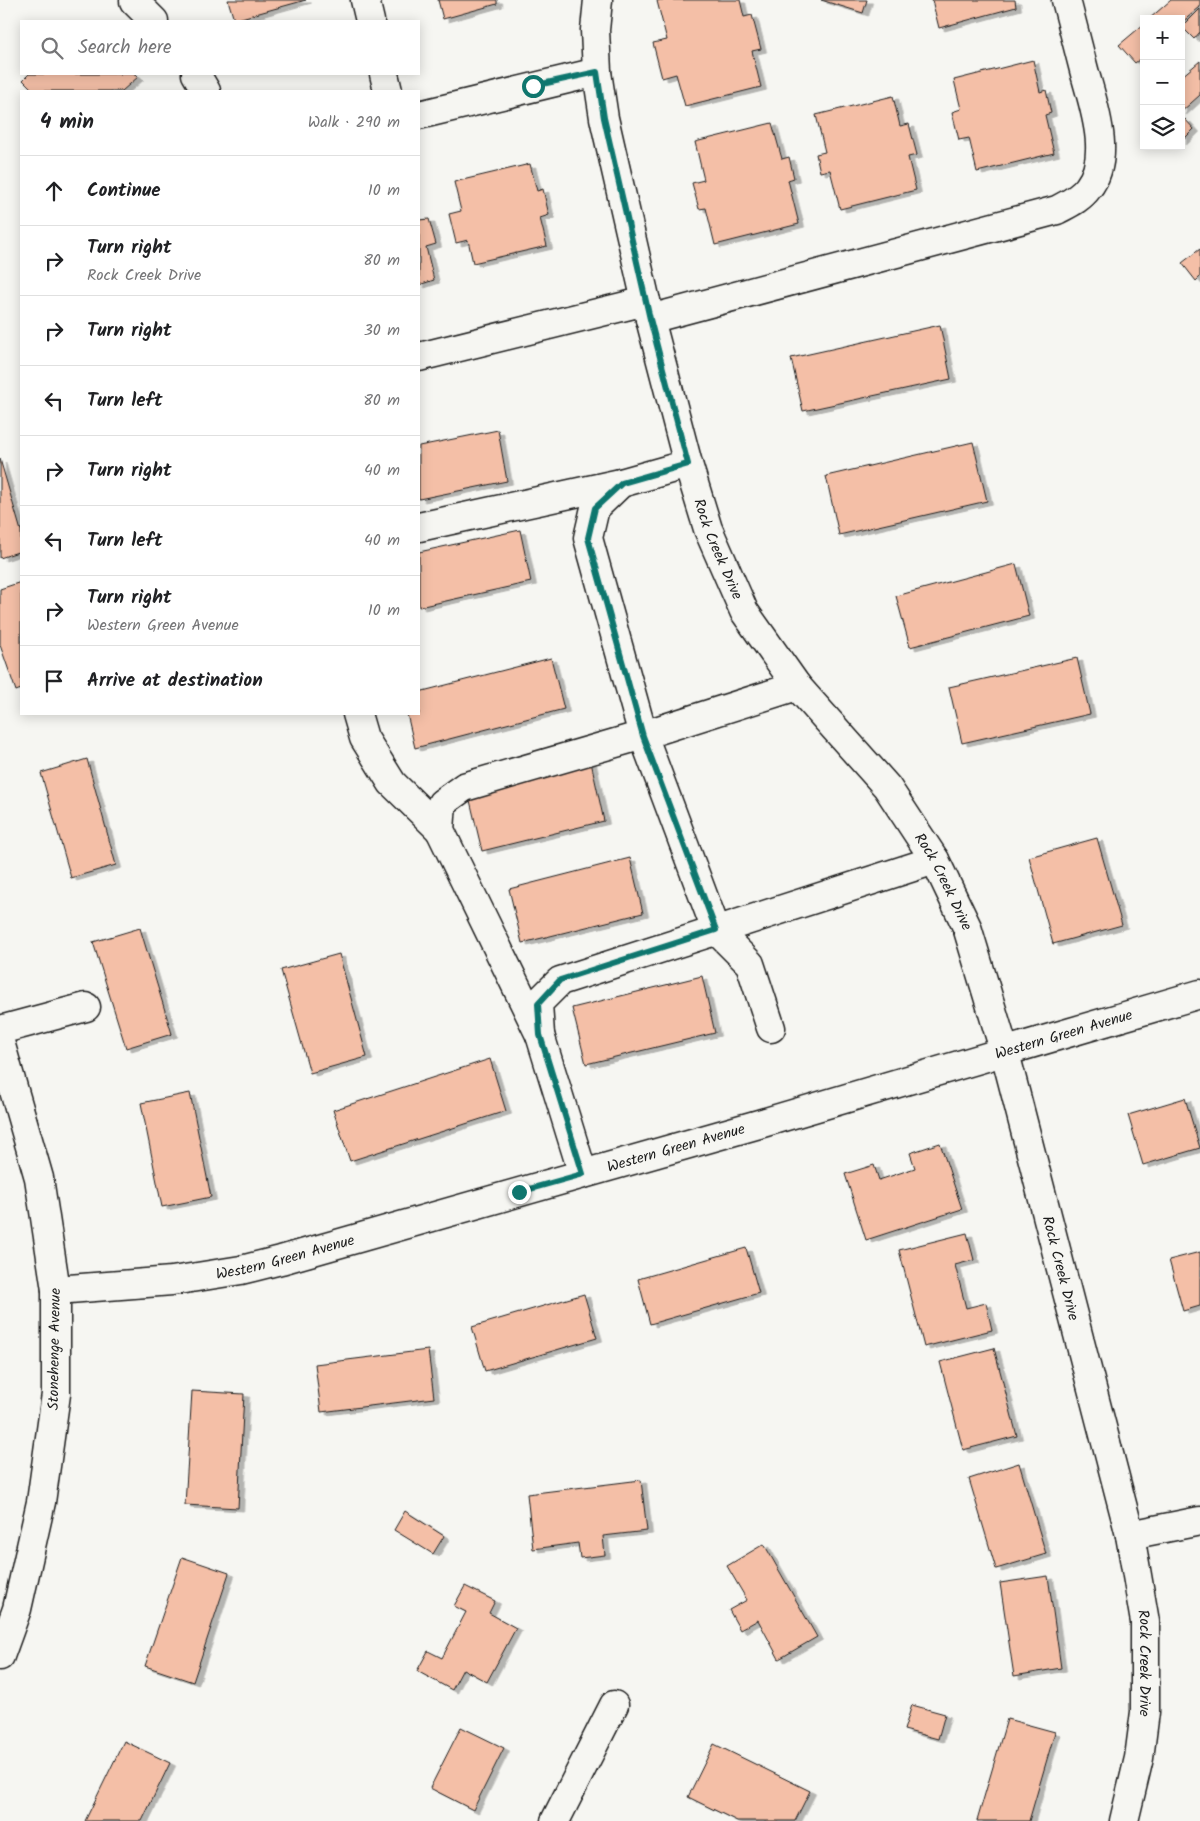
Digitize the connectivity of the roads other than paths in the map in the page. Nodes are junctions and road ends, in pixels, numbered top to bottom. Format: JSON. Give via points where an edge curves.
{"nodes":[{"id":1,"x":365,"y":0,"type":"edge"},
{"id":2,"x":598,"y":0,"type":"edge"},
{"id":3,"x":1066,"y":0,"type":"edge"},
{"id":4,"x":134,"y":2,"type":"dead end"},
{"id":5,"x":153,"y":20,"type":"edge"},
{"id":6,"x":370,"y":20,"type":"edge"},
{"id":7,"x":597,"y":72,"type":"junction"},
{"id":8,"x":197,"y":75,"type":"edge"},
{"id":9,"x":384,"y":75,"type":"edge"},
{"id":10,"x":205,"y":90,"type":"edge"},
{"id":11,"x":388,"y":90,"type":"edge"},
{"id":12,"x":420,"y":115,"type":"edge"},
{"id":13,"x":648,"y":310,"type":"junction"},
{"id":14,"x":420,"y":357,"type":"edge"},
{"id":15,"x":688,"y":464,"type":"junction"},
{"id":16,"x":622,"y":483,"type":"junction"},
{"id":17,"x":420,"y":527,"type":"edge"},
{"id":18,"x":797,"y":686,"type":"junction"},
{"id":19,"x":357,"y":715,"type":"edge"},
{"id":20,"x":643,"y":736,"type":"junction"},
{"id":21,"x":440,"y":830,"type":"junction"},
{"id":22,"x":935,"y":860,"type":"junction"},
{"id":23,"x":716,"y":930,"type":"junction"},
{"id":24,"x":1200,"y":994,"type":"edge"},
{"id":25,"x":86,"y":1007,"type":"dead end"},
{"id":26,"x":771,"y":1028,"type":"dead end"},
{"id":27,"x":0,"y":1030,"type":"edge"},
{"id":28,"x":540,"y":1035,"type":"junction"},
{"id":29,"x":0,"y":1042,"type":"edge"},
{"id":30,"x":1005,"y":1053,"type":"junction"},
{"id":31,"x":583,"y":1174,"type":"junction"},
{"id":32,"x":56,"y":1290,"type":"junction"},
{"id":33,"x":1200,"y":1521,"type":"edge"},
{"id":34,"x":1130,"y":1534,"type":"junction"},
{"id":35,"x":0,"y":1656,"type":"edge"},
{"id":36,"x":614,"y":1705,"type":"dead end"},
{"id":37,"x":555,"y":1821,"type":"edge"},
{"id":38,"x":1124,"y":1821,"type":"edge"}],
"edges":[{"from":1,"to":6,"type":"street"},
{"from":2,"to":7,"type":"street","name":"Rock Creek Drive","via":[[595,30]]},
{"from":3,"to":13,"type":"street","via":[[1099,127],[1097,171],[1088,188],[1075,200],[1057,210]]},
{"from":4,"to":5,"type":"street"},
{"from":7,"to":12,"type":"street"},
{"from":7,"to":13,"type":"street","name":"Rock Creek Drive","via":[[604,118]]},
{"from":8,"to":10,"type":"street"},
{"from":9,"to":11,"type":"street"},
{"from":13,"to":14,"type":"street"},
{"from":13,"to":15,"type":"street","name":"Rock Creek Drive"},
{"from":15,"to":16,"type":"street"},
{"from":15,"to":18,"type":"street","name":"Rock Creek Drive","via":[[708,529],[744,611]]},
{"from":16,"to":17,"type":"street"},
{"from":16,"to":20,"type":"street","via":[[595,508],[588,538]]},
{"from":18,"to":20,"type":"street"},
{"from":18,"to":22,"type":"street","name":"Rock Creek Drive","via":[[887,787]]},
{"from":19,"to":21,"type":"street","via":[[364,738],[392,783]]},
{"from":20,"to":21,"type":"street","via":[[464,786],[442,803]]},
{"from":20,"to":23,"type":"street"},
{"from":21,"to":28,"type":"street"},
{"from":22,"to":23,"type":"street"},
{"from":22,"to":30,"type":"street","name":"Rock Creek Drive","via":[[967,927]]},
{"from":23,"to":26,"type":"street","via":[[750,964]]},
{"from":23,"to":28,"type":"street","via":[[560,980],[538,1004]]},
{"from":24,"to":30,"type":"street","name":"Western Green Avenue"},
{"from":25,"to":27,"type":"street"},
{"from":28,"to":31,"type":"street"},
{"from":29,"to":32,"type":"street","name":"Stonehenge Avenue","via":[[39,1178]]},
{"from":30,"to":31,"type":"street","name":"Western Green Avenue"},
{"from":30,"to":34,"type":"street","name":"Rock Creek Drive"},
{"from":31,"to":32,"type":"street","name":"Western Green Avenue","via":[[240,1270],[172,1282]]},
{"from":32,"to":35,"type":"street","name":"Stonehenge Avenue","via":[[56,1394],[41,1502],[17,1609]]},
{"from":33,"to":34,"type":"street"},
{"from":34,"to":38,"type":"street","name":"Rock Creek Drive","via":[[1145,1622],[1145,1712],[1139,1758]]},
{"from":36,"to":37,"type":"street"}]}
